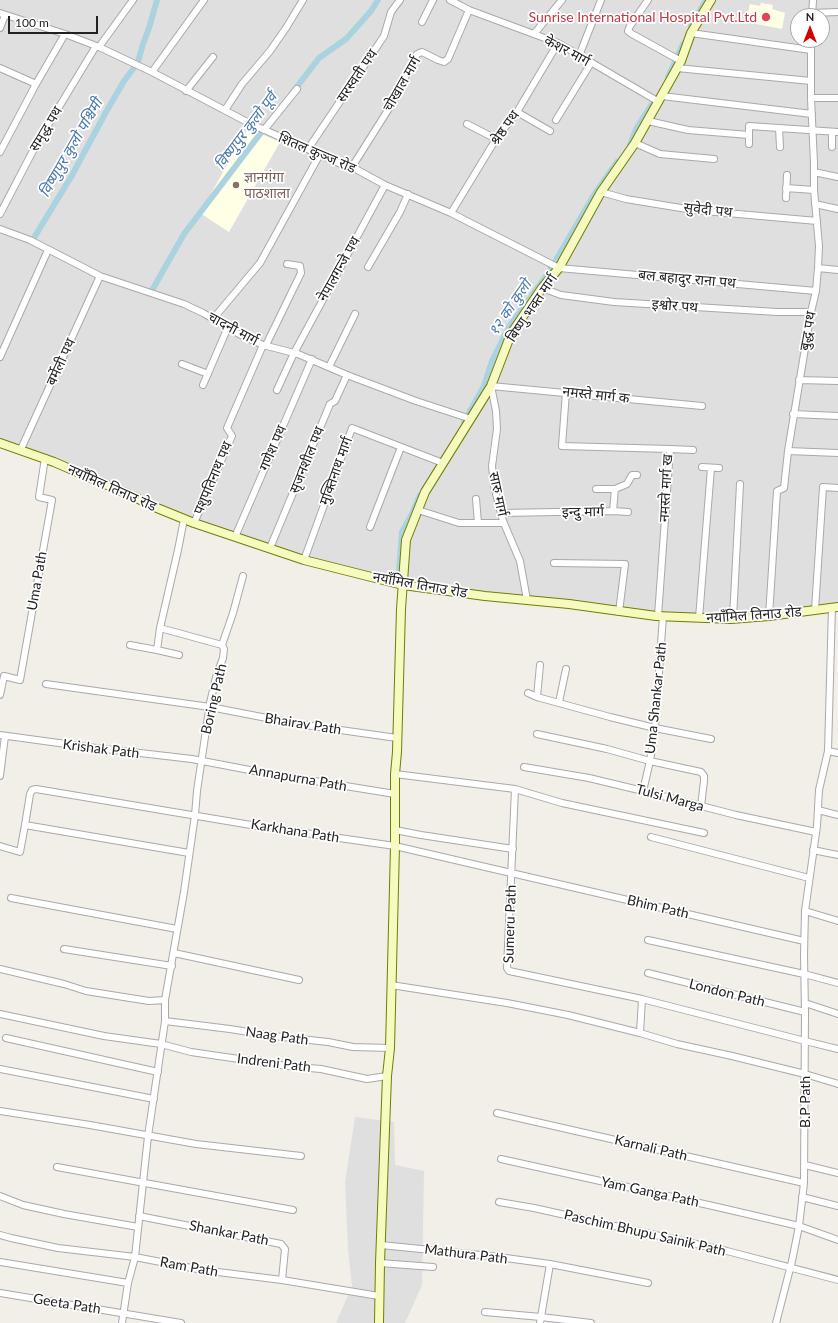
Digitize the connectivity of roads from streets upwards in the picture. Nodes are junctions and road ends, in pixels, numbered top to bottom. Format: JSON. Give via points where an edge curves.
{"nodes":[{"id":1,"x":133,"y":0,"type":"edge"},
{"id":2,"x":204,"y":0,"type":"edge"},
{"id":3,"x":303,"y":0,"type":"edge"},
{"id":4,"x":400,"y":0,"type":"edge"},
{"id":5,"x":433,"y":0,"type":"edge"},
{"id":6,"x":450,"y":0,"type":"edge"},
{"id":7,"x":562,"y":0,"type":"edge"},
{"id":8,"x":601,"y":0,"type":"edge"},
{"id":9,"x":648,"y":0,"type":"edge"},
{"id":10,"x":711,"y":0,"type":"edge"},
{"id":11,"x":469,"y":10,"type":"junction"},
{"id":12,"x":3,"y":14,"type":"edge"},
{"id":13,"x":422,"y":22,"type":"dead end"},
{"id":14,"x":0,"y":28,"type":"edge"},
{"id":15,"x":691,"y":33,"type":"junction"},
{"id":16,"x":66,"y":34,"type":"junction"},
{"id":17,"x":534,"y":34,"type":"junction"},
{"id":18,"x":558,"y":43,"type":"junction"},
{"id":19,"x":98,"y":46,"type":"junction"},
{"id":20,"x":811,"y":50,"type":"joint"},
{"id":21,"x":579,"y":56,"type":"junction"},
{"id":22,"x":213,"y":57,"type":"dead end"},
{"id":23,"x":591,"y":63,"type":"junction"},
{"id":24,"x":680,"y":63,"type":"junction"},
{"id":25,"x":0,"y":68,"type":"edge"},
{"id":26,"x":152,"y":72,"type":"junction"},
{"id":27,"x":811,"y":81,"type":"junction"},
{"id":28,"x":36,"y":84,"type":"junction"},
{"id":29,"x":297,"y":89,"type":"dead end"},
{"id":30,"x":186,"y":91,"type":"junction"},
{"id":31,"x":811,"y":98,"type":"junction"},
{"id":32,"x":838,"y":98,"type":"edge"},
{"id":33,"x":657,"y":99,"type":"junction"},
{"id":34,"x":225,"y":110,"type":"junction"},
{"id":35,"x":517,"y":112,"type":"junction"},
{"id":36,"x":812,"y":114,"type":"junction"},
{"id":37,"x":556,"y":120,"type":"dead end"},
{"id":38,"x":648,"y":121,"type":"junction"},
{"id":39,"x":467,"y":124,"type":"dead end"},
{"id":40,"x":779,"y":128,"type":"junction"},
{"id":41,"x":264,"y":130,"type":"junction"},
{"id":42,"x":812,"y":130,"type":"junction"},
{"id":43,"x":550,"y":131,"type":"dead end"},
{"id":44,"x":835,"y":132,"type":"edge"},
{"id":45,"x":749,"y":135,"type":"junction"},
{"id":46,"x":496,"y":139,"type":"junction"},
{"id":47,"x":2,"y":142,"type":"edge"},
{"id":48,"x":635,"y":143,"type":"junction"},
{"id":49,"x":749,"y":144,"type":"dead end"},
{"id":50,"x":780,"y":147,"type":"dead end"},
{"id":51,"x":832,"y":147,"type":"dead end"},
{"id":52,"x":308,"y":149,"type":"junction"},
{"id":53,"x":0,"y":152,"type":"edge"},
{"id":54,"x":320,"y":154,"type":"junction"},
{"id":55,"x":714,"y":160,"type":"dead end"},
{"id":56,"x":352,"y":167,"type":"junction"},
{"id":57,"x":814,"y":172,"type":"junction"},
{"id":58,"x":787,"y":175,"type":"dead end"},
{"id":59,"x":838,"y":176,"type":"edge"},
{"id":60,"x":385,"y":185,"type":"junction"},
{"id":61,"x":786,"y":188,"type":"junction"},
{"id":62,"x":814,"y":190,"type":"junction"},
{"id":63,"x":601,"y":192,"type":"junction"},
{"id":64,"x":408,"y":194,"type":"junction"},
{"id":65,"x":786,"y":198,"type":"dead end"},
{"id":66,"x":815,"y":204,"type":"junction"},
{"id":67,"x":838,"y":209,"type":"edge"},
{"id":68,"x":451,"y":213,"type":"junction"},
{"id":69,"x":0,"y":214,"type":"edge"},
{"id":70,"x":817,"y":221,"type":"junction"},
{"id":71,"x":0,"y":229,"type":"edge"},
{"id":72,"x":48,"y":250,"type":"junction"},
{"id":73,"x":287,"y":264,"type":"dead end"},
{"id":74,"x":368,"y":267,"type":"dead end"},
{"id":75,"x":559,"y":268,"type":"junction"},
{"id":76,"x":818,"y":268,"type":"junction"},
{"id":77,"x":838,"y":270,"type":"edge"},
{"id":78,"x":100,"y":276,"type":"junction"},
{"id":79,"x":542,"y":288,"type":"junction"},
{"id":80,"x":816,"y":291,"type":"junction"},
{"id":81,"x":811,"y":312,"type":"junction"},
{"id":82,"x":355,"y":314,"type":"dead end"},
{"id":83,"x":213,"y":319,"type":"junction"},
{"id":84,"x":228,"y":327,"type":"junction"},
{"id":85,"x":264,"y":345,"type":"junction"},
{"id":86,"x":294,"y":353,"type":"junction"},
{"id":87,"x":0,"y":357,"type":"edge"},
{"id":88,"x":312,"y":359,"type":"junction"},
{"id":89,"x":182,"y":364,"type":"dead end"},
{"id":90,"x":329,"y":367,"type":"junction"},
{"id":91,"x":208,"y":374,"type":"junction"},
{"id":92,"x":347,"y":375,"type":"junction"},
{"id":93,"x":799,"y":380,"type":"junction"},
{"id":94,"x":838,"y":381,"type":"edge"},
{"id":95,"x":203,"y":385,"type":"dead end"},
{"id":96,"x":491,"y":386,"type":"junction"},
{"id":97,"x":277,"y":390,"type":"dead end"},
{"id":98,"x":566,"y":392,"type":"junction"},
{"id":99,"x":702,"y":406,"type":"dead end"},
{"id":100,"x":793,"y":414,"type":"junction"},
{"id":101,"x":838,"y":416,"type":"edge"},
{"id":102,"x":468,"y":418,"type":"junction"},
{"id":103,"x":0,"y":443,"type":"edge"},
{"id":104,"x":401,"y":447,"type":"junction"},
{"id":105,"x":21,"y":449,"type":"junction"},
{"id":106,"x":670,"y":449,"type":"junction"},
{"id":107,"x":693,"y":450,"type":"dead end"},
{"id":108,"x":788,"y":451,"type":"junction"},
{"id":109,"x":838,"y":453,"type":"edge"},
{"id":110,"x":45,"y":458,"type":"junction"},
{"id":111,"x":440,"y":462,"type":"junction"},
{"id":112,"x":702,"y":467,"type":"dead end"},
{"id":113,"x":711,"y":468,"type":"junction"},
{"id":114,"x":719,"y":468,"type":"dead end"},
{"id":115,"x":637,"y":475,"type":"dead end"},
{"id":116,"x":740,"y":484,"type":"dead end"},
{"id":117,"x":838,"y":488,"type":"edge"},
{"id":118,"x":596,"y":489,"type":"dead end"},
{"id":119,"x":615,"y":490,"type":"junction"},
{"id":120,"x":476,"y":499,"type":"dead end"},
{"id":121,"x":418,"y":510,"type":"junction"},
{"id":122,"x":613,"y":511,"type":"junction"},
{"id":123,"x":628,"y":512,"type":"dead end"},
{"id":124,"x":501,"y":513,"type":"junction"},
{"id":125,"x":184,"y":519,"type":"junction"},
{"id":126,"x":194,"y":523,"type":"junction"},
{"id":127,"x":478,"y":523,"type":"junction"},
{"id":128,"x":504,"y":523,"type":"junction"},
{"id":129,"x":370,"y":526,"type":"dead end"},
{"id":130,"x":235,"y":537,"type":"junction"},
{"id":131,"x":270,"y":548,"type":"junction"},
{"id":132,"x":304,"y":560,"type":"junction"},
{"id":133,"x":554,"y":563,"type":"dead end"},
{"id":134,"x":243,"y":576,"type":"dead end"},
{"id":135,"x":403,"y":585,"type":"junction"},
{"id":136,"x":527,"y":600,"type":"junction"},
{"id":137,"x":835,"y":607,"type":"edge"},
{"id":138,"x":815,"y":610,"type":"junction"},
{"id":139,"x":620,"y":612,"type":"junction"},
{"id":140,"x":660,"y":616,"type":"junction"},
{"id":141,"x":770,"y":616,"type":"junction"},
{"id":142,"x":699,"y":618,"type":"junction"},
{"id":143,"x":733,"y":618,"type":"junction"},
{"id":144,"x":160,"y":628,"type":"junction"},
{"id":145,"x":130,"y":645,"type":"dead end"},
{"id":146,"x":222,"y":645,"type":"junction"},
{"id":147,"x":157,"y":650,"type":"junction"},
{"id":148,"x":179,"y":655,"type":"dead end"},
{"id":149,"x":540,"y":665,"type":"dead end"},
{"id":150,"x":566,"y":669,"type":"dead end"},
{"id":151,"x":46,"y":684,"type":"dead end"},
{"id":152,"x":528,"y":693,"type":"dead end"},
{"id":153,"x":0,"y":695,"type":"edge"},
{"id":154,"x":537,"y":696,"type":"junction"},
{"id":155,"x":559,"y":702,"type":"junction"},
{"id":156,"x":210,"y":707,"type":"junction"},
{"id":157,"x":654,"y":728,"type":"junction"},
{"id":158,"x":537,"y":734,"type":"dead end"},
{"id":159,"x":2,"y":735,"type":"edge"},
{"id":160,"x":397,"y":738,"type":"junction"},
{"id":161,"x":711,"y":739,"type":"dead end"},
{"id":162,"x":828,"y":751,"type":"junction"},
{"id":163,"x":838,"y":753,"type":"edge"},
{"id":164,"x":650,"y":761,"type":"junction"},
{"id":165,"x":202,"y":762,"type":"junction"},
{"id":166,"x":524,"y":767,"type":"dead end"},
{"id":167,"x":395,"y":774,"type":"junction"},
{"id":168,"x":0,"y":776,"type":"edge"},
{"id":169,"x":515,"y":789,"type":"junction"},
{"id":170,"x":644,"y":791,"type":"junction"},
{"id":171,"x":395,"y":794,"type":"junction"},
{"id":172,"x":701,"y":806,"type":"junction"},
{"id":173,"x":818,"y":810,"type":"junction"},
{"id":174,"x":195,"y":815,"type":"junction"},
{"id":175,"x":838,"y":815,"type":"edge"},
{"id":176,"x":25,"y":825,"type":"junction"},
{"id":177,"x":394,"y":830,"type":"junction"},
{"id":178,"x":816,"y":832,"type":"junction"},
{"id":179,"x":704,"y":833,"type":"dead end"},
{"id":180,"x":651,"y":837,"type":"dead end"},
{"id":181,"x":0,"y":846,"type":"edge"},
{"id":182,"x":394,"y":846,"type":"junction"},
{"id":183,"x":513,"y":849,"type":"junction"},
{"id":184,"x":813,"y":850,"type":"junction"},
{"id":185,"x":189,"y":853,"type":"junction"},
{"id":186,"x":838,"y":855,"type":"edge"},
{"id":187,"x":511,"y":873,"type":"junction"},
{"id":188,"x":809,"y":878,"type":"junction"},
{"id":189,"x":11,"y":898,"type":"dead end"},
{"id":190,"x":805,"y":912,"type":"junction"},
{"id":191,"x":838,"y":921,"type":"edge"},
{"id":192,"x":177,"y":929,"type":"junction"},
{"id":193,"x":648,"y":940,"type":"dead end"},
{"id":194,"x":804,"y":941,"type":"junction"},
{"id":195,"x":64,"y":948,"type":"dead end"},
{"id":196,"x":174,"y":953,"type":"junction"},
{"id":197,"x":172,"y":966,"type":"junction"},
{"id":198,"x":0,"y":969,"type":"edge"},
{"id":199,"x":648,"y":973,"type":"dead end"},
{"id":200,"x":804,"y":974,"type":"junction"},
{"id":201,"x":299,"y":980,"type":"dead end"},
{"id":202,"x":838,"y":983,"type":"edge"},
{"id":203,"x":391,"y":985,"type":"junction"},
{"id":204,"x":642,"y":999,"type":"junction"},
{"id":205,"x":165,"y":1000,"type":"junction"},
{"id":206,"x":805,"y":1003,"type":"junction"},
{"id":207,"x":805,"y":1012,"type":"junction"},
{"id":208,"x":0,"y":1014,"type":"edge"},
{"id":209,"x":838,"y":1014,"type":"edge"},
{"id":210,"x":164,"y":1021,"type":"junction"},
{"id":211,"x":640,"y":1033,"type":"junction"},
{"id":212,"x":6,"y":1038,"type":"dead end"},
{"id":213,"x":805,"y":1041,"type":"junction"},
{"id":214,"x":162,"y":1044,"type":"junction"},
{"id":215,"x":390,"y":1048,"type":"junction"},
{"id":216,"x":838,"y":1049,"type":"edge"},
{"id":217,"x":0,"y":1069,"type":"edge"},
{"id":218,"x":158,"y":1072,"type":"junction"},
{"id":219,"x":805,"y":1074,"type":"junction"},
{"id":220,"x":387,"y":1076,"type":"junction"},
{"id":221,"x":838,"y":1084,"type":"edge"},
{"id":222,"x":154,"y":1099,"type":"junction"},
{"id":223,"x":0,"y":1112,"type":"edge"},
{"id":224,"x":497,"y":1113,"type":"dead end"},
{"id":225,"x":148,"y":1136,"type":"junction"},
{"id":226,"x":301,"y":1156,"type":"dead end"},
{"id":227,"x":501,"y":1159,"type":"dead end"},
{"id":228,"x":805,"y":1165,"type":"junction"},
{"id":229,"x":57,"y":1167,"type":"dead end"},
{"id":230,"x":838,"y":1173,"type":"edge"},
{"id":231,"x":142,"y":1182,"type":"junction"},
{"id":232,"x":804,"y":1183,"type":"junction"},
{"id":233,"x":0,"y":1196,"type":"edge"},
{"id":234,"x":802,"y":1197,"type":"junction"},
{"id":235,"x":499,"y":1202,"type":"dead end"},
{"id":236,"x":838,"y":1206,"type":"edge"},
{"id":237,"x":293,"y":1210,"type":"dead end"},
{"id":238,"x":139,"y":1216,"type":"junction"},
{"id":239,"x":799,"y":1226,"type":"junction"},
{"id":240,"x":138,"y":1227,"type":"junction"},
{"id":241,"x":0,"y":1235,"type":"edge"},
{"id":242,"x":838,"y":1240,"type":"edge"},
{"id":243,"x":381,"y":1246,"type":"junction"},
{"id":244,"x":135,"y":1257,"type":"junction"},
{"id":245,"x":0,"y":1262,"type":"edge"},
{"id":246,"x":380,"y":1263,"type":"junction"},
{"id":247,"x":550,"y":1264,"type":"junction"},
{"id":248,"x":432,"y":1268,"type":"dead end"},
{"id":249,"x":790,"y":1268,"type":"junction"},
{"id":250,"x":282,"y":1280,"type":"junction"},
{"id":251,"x":838,"y":1280,"type":"edge"},
{"id":252,"x":128,"y":1283,"type":"junction"},
{"id":253,"x":648,"y":1283,"type":"dead end"},
{"id":254,"x":0,"y":1293,"type":"edge"},
{"id":255,"x":380,"y":1296,"type":"junction"},
{"id":256,"x":486,"y":1312,"type":"dead end"},
{"id":257,"x":123,"y":1314,"type":"junction"},
{"id":258,"x":541,"y":1320,"type":"edge"},
{"id":259,"x":122,"y":1323,"type":"edge"},
{"id":260,"x":180,"y":1323,"type":"edge"},
{"id":261,"x":379,"y":1323,"type":"edge"},
{"id":262,"x":591,"y":1323,"type":"edge"},
{"id":263,"x":776,"y":1323,"type":"edge"}],
"edges":[{"from":1,"to":19,"type":"street","name":"समृद्ध पथ"},
{"from":2,"to":26,"type":"street"},
{"from":3,"to":34,"type":"street","via":[[270,51],[242,84]]},
{"from":4,"to":52,"type":"street","name":"सरस्वती पथ","via":[[391,12],[384,36]]},
{"from":5,"to":13,"type":"street"},
{"from":6,"to":11,"type":"street","name":"केशर मार्ग"},
{"from":7,"to":17,"type":"street"},
{"from":8,"to":21,"type":"street"},
{"from":9,"to":24,"type":"street","via":[[628,31]]},
{"from":10,"to":15,"type":"street","name":"बिष्णु भक्त मार्ग"},
{"from":11,"to":17,"type":"street","name":"केशर मार्ग"},
{"from":11,"to":56,"type":"street","name":"चोखाल मार्ग","via":[[448,59],[444,62],[422,52],[418,54],[388,110]]},
{"from":12,"to":14,"type":"street"},
{"from":12,"to":16,"type":"street","name":"शितल कुञ्ज रोड"},
{"from":15,"to":20,"type":"street"},
{"from":15,"to":24,"type":"street","name":"बिष्णु भक्त मार्ग"},
{"from":16,"to":19,"type":"street","name":"शितल कुञ्ज रोड"},
{"from":16,"to":28,"type":"street"},
{"from":17,"to":18,"type":"street","name":"केशर मार्ग"},
{"from":18,"to":21,"type":"street","name":"केशर मार्ग"},
{"from":18,"to":35,"type":"street","name":"श्रेष्ठ पथ"},
{"from":19,"to":26,"type":"street","name":"शितल कुञ्ज रोड"},
{"from":19,"to":69,"type":"street","name":"समृद्ध पथ","via":[[36,145]]},
{"from":20,"to":27,"type":"street","name":"बुद्ध पथ"},
{"from":21,"to":23,"type":"street","name":"केशर मार्ग"},
{"from":22,"to":30,"type":"street"},
{"from":23,"to":33,"type":"street","name":"केशर मार्ग"},
{"from":23,"to":37,"type":"street"},
{"from":24,"to":27,"type":"street"},
{"from":24,"to":33,"type":"street","name":"बिष्णु भक्त मार्ग"},
{"from":25,"to":28,"type":"street"},
{"from":26,"to":30,"type":"street","name":"शितल कुञ्ज रोड"},
{"from":27,"to":31,"type":"street","name":"बुद्ध पथ"},
{"from":28,"to":47,"type":"street"},
{"from":29,"to":41,"type":"street"},
{"from":30,"to":34,"type":"street","name":"शितल कुञ्ज रोड"},
{"from":31,"to":32,"type":"street"},
{"from":31,"to":36,"type":"street","name":"बुद्ध पथ"},
{"from":33,"to":36,"type":"street"},
{"from":33,"to":38,"type":"street","name":"बिष्णु भक्त मार्ग"},
{"from":34,"to":41,"type":"street","name":"शितल कुञ्ज रोड"},
{"from":35,"to":43,"type":"street"},
{"from":35,"to":46,"type":"street","name":"श्रेष्ठ पथ"},
{"from":36,"to":42,"type":"street","name":"बुद्ध पथ"},
{"from":38,"to":45,"type":"street","via":[[688,130]]},
{"from":38,"to":48,"type":"street","name":"बिष्णु भक्त मार्ग"},
{"from":39,"to":46,"type":"street"},
{"from":40,"to":42,"type":"street"},
{"from":40,"to":45,"type":"street","via":[[749,126]]},
{"from":40,"to":50,"type":"street"},
{"from":41,"to":52,"type":"street","name":"शितल कुञ्ज रोड"},
{"from":42,"to":44,"type":"street"},
{"from":42,"to":57,"type":"street","name":"बुद्ध पथ"},
{"from":44,"to":51,"type":"street"},
{"from":45,"to":49,"type":"street"},
{"from":46,"to":68,"type":"street","name":"श्रेष्ठ पथ"},
{"from":47,"to":53,"type":"street"},
{"from":48,"to":55,"type":"street","via":[[660,154]]},
{"from":48,"to":63,"type":"street","name":"बिष्णु भक्त मार्ग"},
{"from":52,"to":54,"type":"street","name":"शितल कुञ्ज रोड"},
{"from":54,"to":56,"type":"street","name":"शितल कुञ्ज रोड"},
{"from":54,"to":83,"type":"street","via":[[260,263]]},
{"from":56,"to":60,"type":"street","name":"शितल कुञ्ज रोड"},
{"from":57,"to":59,"type":"street"},
{"from":57,"to":62,"type":"street","name":"बुद्ध पथ"},
{"from":58,"to":61,"type":"street"},
{"from":60,"to":64,"type":"street","name":"शितल कुञ्ज रोड"},
{"from":60,"to":86,"type":"street","name":"नेपालगन्जे पथ"},
{"from":61,"to":62,"type":"street"},
{"from":61,"to":65,"type":"street"},
{"from":62,"to":66,"type":"street","name":"बुद्ध पथ"},
{"from":63,"to":70,"type":"street","name":"सुवेदी पथ","via":[[626,199],[693,210]]},
{"from":63,"to":75,"type":"street","name":"बिष्णु भक्त मार्ग"},
{"from":64,"to":68,"type":"street","name":"शितल कुञ्ज रोड"},
{"from":64,"to":74,"type":"street"},
{"from":66,"to":67,"type":"street"},
{"from":66,"to":70,"type":"street","name":"बुद्ध पथ"},
{"from":68,"to":75,"type":"street","name":"शितल कुञ्ज रोड"},
{"from":70,"to":76,"type":"street","name":"बुद्ध पथ"},
{"from":71,"to":72,"type":"street","name":"चादनी मार्ग"},
{"from":72,"to":78,"type":"street","name":"चादनी मार्ग"},
{"from":72,"to":87,"type":"street"},
{"from":73,"to":85,"type":"street","via":[[300,266],[301,273]]},
{"from":75,"to":79,"type":"street","name":"बिष्णु भक्त मार्ग"},
{"from":75,"to":80,"type":"street","name":"बल बहादुर राना पथ"},
{"from":76,"to":77,"type":"street"},
{"from":76,"to":80,"type":"street","name":"बुद्ध पथ"},
{"from":78,"to":83,"type":"street","name":"चादनी मार्ग","via":[[184,304]]},
{"from":78,"to":105,"type":"street","name":"बर्मेली पथ"},
{"from":79,"to":81,"type":"street","name":"इश्वोर पथ","via":[[561,295],[614,302]]},
{"from":79,"to":96,"type":"street","name":"बिष्णु भक्त मार्ग","via":[[510,334]]},
{"from":80,"to":81,"type":"street","name":"बुद्ध पथ"},
{"from":81,"to":93,"type":"street","name":"बुद्ध पथ"},
{"from":82,"to":90,"type":"street"},
{"from":83,"to":84,"type":"street","name":"चादनी मार्ग"},
{"from":84,"to":85,"type":"street","name":"चादनी मार्ग"},
{"from":84,"to":91,"type":"street"},
{"from":85,"to":86,"type":"street","name":"चादनी मार्ग"},
{"from":85,"to":126,"type":"street","name":"पशुपतिनाथ पथ","via":[[227,428],[232,436]]},
{"from":86,"to":88,"type":"street","name":"चादनी मार्ग"},
{"from":86,"to":97,"type":"street","name":"नेपालगन्जे पथ"},
{"from":88,"to":90,"type":"street","name":"चादनी मार्ग"},
{"from":88,"to":130,"type":"street","name":"गणेश पथ"},
{"from":89,"to":91,"type":"street"},
{"from":90,"to":92,"type":"street","name":"चादनी मार्ग"},
{"from":91,"to":95,"type":"street"},
{"from":92,"to":102,"type":"street","name":"चादनी मार्ग"},
{"from":92,"to":131,"type":"street","name":"सृजनशील पथ","via":[[335,401],[330,404]]},
{"from":93,"to":94,"type":"street"},
{"from":93,"to":100,"type":"street","name":"बुद्ध पथ"},
{"from":96,"to":98,"type":"street","name":"नमस्ते मार्ग क"},
{"from":96,"to":102,"type":"street","name":"बिष्णु भक्त मार्ग"},
{"from":96,"to":124,"type":"street","name":"सारु मार्ग","via":[[497,429],[492,466]]},
{"from":98,"to":99,"type":"street","name":"नमस्ते मार्ग क"},
{"from":98,"to":106,"type":"street","name":"नमस्ते मार्ग ख","via":[[562,446]]},
{"from":100,"to":101,"type":"street"},
{"from":100,"to":108,"type":"street","name":"बुद्ध पथ"},
{"from":102,"to":111,"type":"street","name":"बिष्णु भक्त मार्ग"},
{"from":103,"to":105,"type":"street","name":"नयाँमिल तिनाउ रोड"},
{"from":104,"to":111,"type":"street","name":"मुक्तिनाथ मार्ग"},
{"from":104,"to":129,"type":"street"},
{"from":104,"to":132,"type":"street","name":"मुक्तिनाथ मार्ग","via":[[352,428]]},
{"from":105,"to":110,"type":"street","name":"नयाँमिल तिनाउ रोड"},
{"from":106,"to":107,"type":"street"},
{"from":106,"to":140,"type":"street","name":"नमस्ते मार्ग ख"},
{"from":108,"to":109,"type":"street"},
{"from":108,"to":141,"type":"street","name":"बुद्ध पथ","via":[[784,488],[777,491]]},
{"from":110,"to":125,"type":"street","name":"नयाँमिल तिनाउ रोड"},
{"from":110,"to":153,"type":"street","name":"Uma Path","via":[[39,497],[52,500],[20,680],[4,676]]},
{"from":111,"to":121,"type":"street","name":"बिष्णु भक्त मार्ग"},
{"from":112,"to":113,"type":"street"},
{"from":113,"to":114,"type":"street"},
{"from":113,"to":142,"type":"street"},
{"from":115,"to":119,"type":"street","name":"इन्दु मार्ग","via":[[632,475],[627,484]]},
{"from":116,"to":143,"type":"street"},
{"from":117,"to":138,"type":"street","via":[[823,487]]},
{"from":118,"to":119,"type":"street"},
{"from":119,"to":122,"type":"street","name":"इन्दु मार्ग"},
{"from":120,"to":127,"type":"street"},
{"from":121,"to":127,"type":"street","via":[[459,522]]},
{"from":121,"to":135,"type":"street","name":"बिष्णु भक्त मार्ग","via":[[406,540]]},
{"from":122,"to":123,"type":"street"},
{"from":122,"to":124,"type":"street","name":"इन्दु मार्ग"},
{"from":124,"to":128,"type":"street","name":"सारु मार्ग"},
{"from":125,"to":126,"type":"street","name":"नयाँमिल तिनाउ रोड"},
{"from":125,"to":144,"type":"street"},
{"from":126,"to":130,"type":"street","name":"नयाँमिल तिनाउ रोड"},
{"from":127,"to":128,"type":"street"},
{"from":128,"to":136,"type":"street","name":"सारु मार्ग","via":[[520,561]]},
{"from":130,"to":131,"type":"street","name":"नयाँमिल तिनाउ रोड"},
{"from":131,"to":132,"type":"street","name":"नयाँमिल तिनाउ रोड"},
{"from":132,"to":135,"type":"street","name":"नयाँमिल तिनाउ रोड"},
{"from":133,"to":139,"type":"street","via":[[625,564]]},
{"from":134,"to":146,"type":"street"},
{"from":135,"to":136,"type":"street","name":"नयाँमिल तिनाउ रोड"},
{"from":135,"to":160,"type":"street","name":"बिष्णु भक्त मार्ग"},
{"from":136,"to":139,"type":"street","name":"नयाँमिल तिनाउ रोड"},
{"from":137,"to":138,"type":"street","name":"नयाँमिल तिनाउ रोड"},
{"from":137,"to":162,"type":"street","name":"B.P Path"},
{"from":138,"to":141,"type":"street","name":"नयाँमिल तिनाउ रोड"},
{"from":139,"to":140,"type":"street","name":"नयाँमिल तिनाउ रोड"},
{"from":140,"to":142,"type":"street","name":"नयाँमिल तिनाउ रोड"},
{"from":140,"to":157,"type":"street","name":"Uma Shankar Path"},
{"from":141,"to":143,"type":"street","name":"नयाँमिल तिनाउ रोड"},
{"from":142,"to":143,"type":"street","name":"नयाँमिल तिनाउ रोड"},
{"from":144,"to":146,"type":"street","name":"Boring Path"},
{"from":144,"to":147,"type":"street"},
{"from":145,"to":147,"type":"street"},
{"from":146,"to":156,"type":"street","name":"Boring Path","via":[[223,658]]},
{"from":147,"to":148,"type":"street"},
{"from":149,"to":154,"type":"street"},
{"from":150,"to":155,"type":"street"},
{"from":151,"to":156,"type":"street","name":"Bhairav Path"},
{"from":152,"to":154,"type":"street"},
{"from":154,"to":155,"type":"street"},
{"from":155,"to":157,"type":"street"},
{"from":156,"to":160,"type":"street","name":"Bhairav Path","via":[[298,724]]},
{"from":156,"to":165,"type":"street","name":"Boring Path"},
{"from":157,"to":161,"type":"street"},
{"from":157,"to":164,"type":"street","name":"Uma Shankar Path"},
{"from":158,"to":164,"type":"street","name":"Uma Shankar Path"},
{"from":159,"to":165,"type":"street","name":"Krishak Path"},
{"from":159,"to":168,"type":"street"},
{"from":160,"to":167,"type":"street","name":"बिष्णु भक्त मार्ग"},
{"from":162,"to":163,"type":"street"},
{"from":162,"to":173,"type":"street","name":"B.P Path","via":[[819,790]]},
{"from":164,"to":170,"type":"street"},
{"from":164,"to":172,"type":"street","via":[[701,772],[704,776]]},
{"from":165,"to":171,"type":"street","name":"Annapurna Path"},
{"from":165,"to":174,"type":"street","name":"Boring Path"},
{"from":166,"to":170,"type":"street","name":"Tulsi Marga"},
{"from":167,"to":169,"type":"street"},
{"from":167,"to":171,"type":"street","name":"बिष्णु भक्त मार्ग"},
{"from":169,"to":179,"type":"street","via":[[562,803]]},
{"from":169,"to":183,"type":"street","name":"Sumeru Path"},
{"from":170,"to":172,"type":"street","name":"Tulsi Marga"},
{"from":171,"to":177,"type":"street","name":"बिष्णु भक्त मार्ग"},
{"from":172,"to":178,"type":"street","name":"Tulsi Marga"},
{"from":173,"to":175,"type":"street"},
{"from":173,"to":178,"type":"street","name":"B.P Path"},
{"from":174,"to":176,"type":"street","name":"Karkhana Path","via":[[36,789],[30,794]]},
{"from":174,"to":182,"type":"street","name":"Karkhana Path"},
{"from":174,"to":185,"type":"street","name":"Boring Path"},
{"from":176,"to":181,"type":"street","name":"Karkhana Path","via":[[20,852]]},
{"from":176,"to":185,"type":"street"},
{"from":177,"to":182,"type":"street","name":"बिष्णु भक्त मार्ग"},
{"from":177,"to":183,"type":"street"},
{"from":178,"to":184,"type":"street","name":"B.P Path"},
{"from":180,"to":188,"type":"street"},
{"from":182,"to":187,"type":"street","name":"Karkhana Path"},
{"from":182,"to":203,"type":"street","name":"बिष्णु भक्त मार्ग"},
{"from":183,"to":187,"type":"street","name":"Sumeru Path"},
{"from":184,"to":186,"type":"street"},
{"from":184,"to":188,"type":"street","name":"B.P Path"},
{"from":185,"to":192,"type":"street","name":"Boring Path"},
{"from":187,"to":194,"type":"street","name":"Bhim Path"},
{"from":187,"to":204,"type":"street","name":"Sumeru Path","via":[[507,968],[509,971]]},
{"from":188,"to":190,"type":"street","name":"B.P Path"},
{"from":189,"to":192,"type":"street"},
{"from":190,"to":191,"type":"street"},
{"from":190,"to":194,"type":"street","name":"B.P Path"},
{"from":192,"to":196,"type":"street","name":"Boring Path"},
{"from":193,"to":200,"type":"street"},
{"from":194,"to":200,"type":"street","name":"B.P Path"},
{"from":195,"to":197,"type":"street"},
{"from":196,"to":197,"type":"street","name":"Boring Path"},
{"from":196,"to":201,"type":"street"},
{"from":197,"to":205,"type":"street","name":"Boring Path"},
{"from":198,"to":205,"type":"street","via":[[86,991],[149,1001]]},
{"from":199,"to":207,"type":"street","name":"London Path"},
{"from":200,"to":202,"type":"street"},
{"from":200,"to":206,"type":"street","name":"B.P Path"},
{"from":203,"to":211,"type":"street","via":[[507,1003]]},
{"from":203,"to":215,"type":"street","name":"बिष्णु भक्त मार्ग"},
{"from":204,"to":211,"type":"street"},
{"from":204,"to":213,"type":"street"},
{"from":205,"to":210,"type":"street","name":"Boring Path"},
{"from":206,"to":207,"type":"street","name":"B.P Path"},
{"from":206,"to":209,"type":"street"},
{"from":207,"to":213,"type":"street","name":"B.P Path"},
{"from":208,"to":214,"type":"street","name":"Indreni Path","via":[[104,1036]]},
{"from":210,"to":214,"type":"street","name":"Boring Path"},
{"from":210,"to":215,"type":"street","name":"Naag Path","via":[[353,1047]]},
{"from":211,"to":219,"type":"street"},
{"from":212,"to":218,"type":"street"},
{"from":213,"to":216,"type":"street"},
{"from":213,"to":219,"type":"street","name":"B.P Path"},
{"from":214,"to":218,"type":"street","name":"Boring Path"},
{"from":214,"to":220,"type":"street","name":"Indreni Path","via":[[191,1052],[321,1069],[367,1079]]},
{"from":215,"to":220,"type":"street","name":"बिष्णु भक्त मार्ग"},
{"from":217,"to":222,"type":"street"},
{"from":218,"to":222,"type":"street","name":"Boring Path"},
{"from":219,"to":221,"type":"street"},
{"from":219,"to":228,"type":"street","name":"B.P Path"},
{"from":220,"to":243,"type":"street","name":"बिष्णु भक्त मार्ग"},
{"from":222,"to":225,"type":"street","name":"Boring Path"},
{"from":223,"to":225,"type":"street"},
{"from":224,"to":232,"type":"street","name":"Karnali Path"},
{"from":225,"to":226,"type":"street"},
{"from":225,"to":231,"type":"street","name":"Boring Path"},
{"from":227,"to":239,"type":"street","name":"Yam Ganga Path"},
{"from":228,"to":230,"type":"street"},
{"from":228,"to":232,"type":"street","name":"B.P Path"},
{"from":229,"to":231,"type":"street"},
{"from":231,"to":237,"type":"street"},
{"from":231,"to":238,"type":"street","name":"Boring Path"},
{"from":232,"to":234,"type":"street","name":"B.P Path"},
{"from":233,"to":240,"type":"street","via":[[23,1205]]},
{"from":234,"to":236,"type":"street"},
{"from":234,"to":239,"type":"street","name":"B.P Path"},
{"from":235,"to":249,"type":"street","name":"Paschim Bhupu Sainik Path","via":[[720,1250]]},
{"from":238,"to":240,"type":"street","name":"Boring Path"},
{"from":238,"to":250,"type":"street","name":"Shankar Path","via":[[281,1244],[285,1249]]},
{"from":239,"to":242,"type":"street","name":"Yam Ganga Path"},
{"from":239,"to":249,"type":"street","name":"B.P Path"},
{"from":240,"to":244,"type":"street","name":"Boring Path"},
{"from":241,"to":244,"type":"street","name":"Ram Path","via":[[58,1248]]},
{"from":243,"to":246,"type":"street","name":"बिष्णु भक्त मार्ग"},
{"from":243,"to":247,"type":"street","name":"Mathura Path"},
{"from":244,"to":250,"type":"street","name":"Ram Path","via":[[202,1270]]},
{"from":244,"to":252,"type":"street","name":"Boring Path"},
{"from":245,"to":252,"type":"street"},
{"from":246,"to":248,"type":"street","name":"Mathura Path"},
{"from":246,"to":255,"type":"street","name":"बिष्णु भक्त मार्ग"},
{"from":247,"to":253,"type":"street","name":"Mathura Path"},
{"from":247,"to":258,"type":"street"},
{"from":249,"to":251,"type":"street","name":"Paschim Bhupu Sainik Path"},
{"from":249,"to":263,"type":"street","name":"B.P Path"},
{"from":250,"to":255,"type":"street","name":"Ram Path"},
{"from":252,"to":257,"type":"street","name":"Boring Path"},
{"from":254,"to":257,"type":"street","name":"Geeta Path"},
{"from":255,"to":261,"type":"street","name":"बिष्णु भक्त मार्ग"},
{"from":256,"to":258,"type":"street"},
{"from":257,"to":259,"type":"street","name":"Boring Path"},
{"from":257,"to":260,"type":"street","name":"Geeta Path"},
{"from":258,"to":262,"type":"street"}]}
